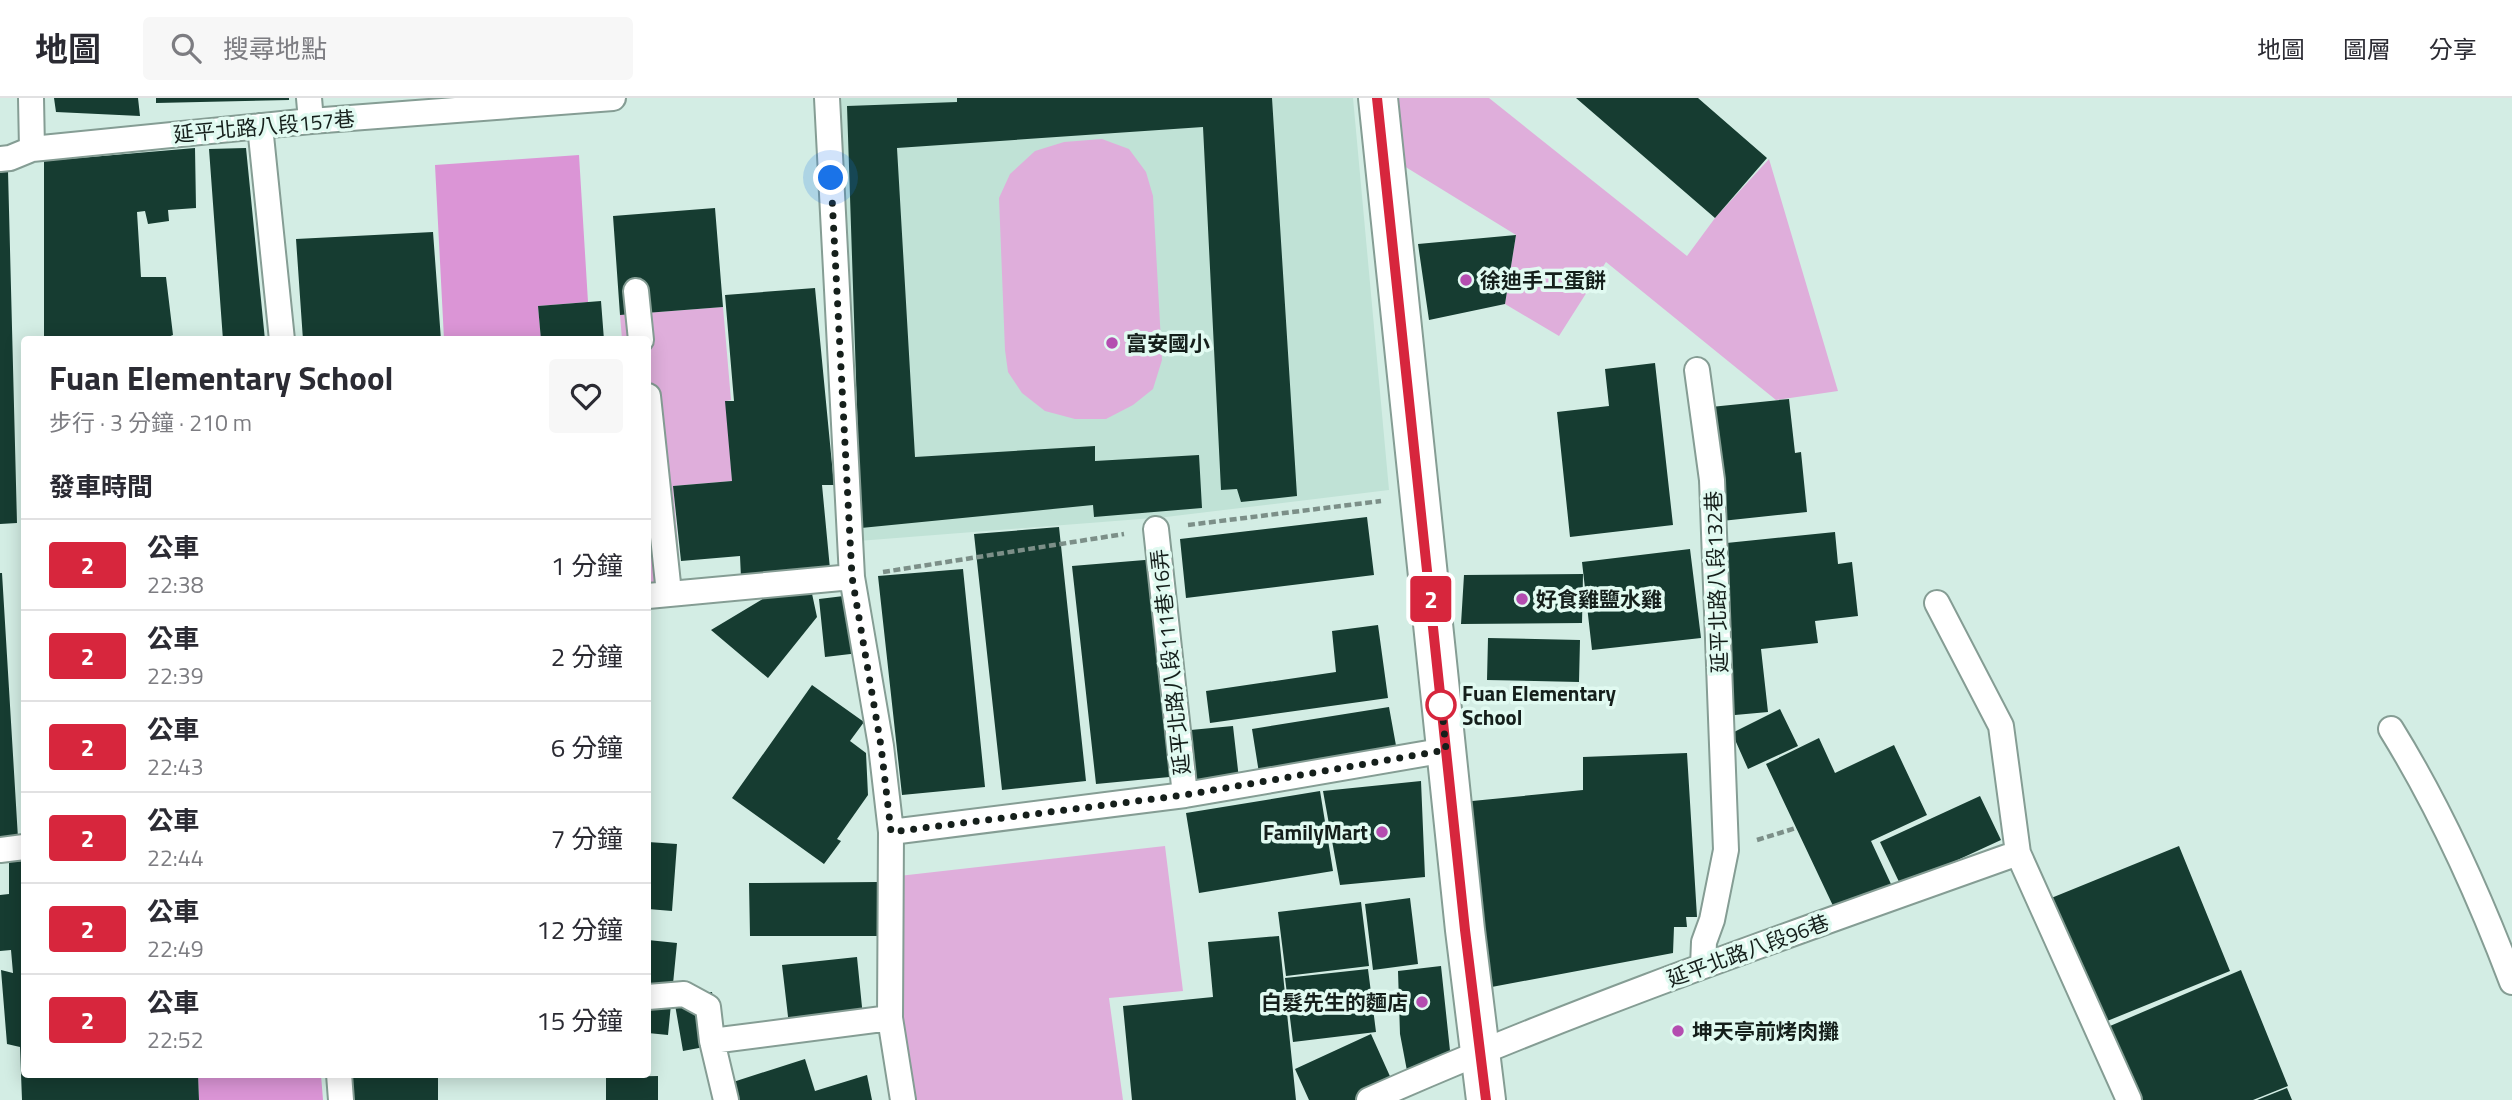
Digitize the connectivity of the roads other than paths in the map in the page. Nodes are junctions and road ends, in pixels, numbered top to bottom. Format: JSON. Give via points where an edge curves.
{"nodes":[{"id":1,"x":31,"y":98,"type":"edge"},
{"id":2,"x":613,"y":98,"type":"edge"},
{"id":3,"x":827,"y":98,"type":"edge"},
{"id":4,"x":1378,"y":98,"type":"edge"},
{"id":5,"x":310,"y":110,"type":"edge"},
{"id":6,"x":260,"y":126,"type":"junction"},
{"id":7,"x":32,"y":149,"type":"junction"},
{"id":8,"x":0,"y":159,"type":"edge"},
{"id":9,"x":636,"y":291,"type":"dead end"},
{"id":10,"x":282,"y":336,"type":"edge"},
{"id":11,"x":641,"y":336,"type":"edge"},
{"id":12,"x":1697,"y":370,"type":"dead end"},
{"id":13,"x":651,"y":455,"type":"edge"},
{"id":14,"x":1156,"y":529,"type":"dead end"},
{"id":15,"x":852,"y":577,"type":"junction"},
{"id":16,"x":658,"y":594,"type":"edge"},
{"id":17,"x":1937,"y":603,"type":"dead end"},
{"id":18,"x":2391,"y":729,"type":"dead end"},
{"id":19,"x":1446,"y":750,"type":"junction"},
{"id":20,"x":1185,"y":795,"type":"junction"},
{"id":21,"x":891,"y":832,"type":"junction"},
{"id":22,"x":21,"y":847,"type":"edge"},
{"id":23,"x":0,"y":850,"type":"edge"},
{"id":24,"x":2018,"y":853,"type":"junction"},
{"id":25,"x":1703,"y":966,"type":"junction"},
{"id":26,"x":2512,"y":982,"type":"edge"},
{"id":27,"x":651,"y":997,"type":"edge"},
{"id":28,"x":890,"y":1018,"type":"junction"},
{"id":29,"x":712,"y":1041,"type":"junction"},
{"id":30,"x":1479,"y":1051,"type":"junction"},
{"id":31,"x":340,"y":1078,"type":"edge"},
{"id":32,"x":341,"y":1100,"type":"edge"},
{"id":33,"x":726,"y":1100,"type":"edge"},
{"id":34,"x":903,"y":1100,"type":"edge"},
{"id":35,"x":1369,"y":1100,"type":"edge"},
{"id":36,"x":1486,"y":1100,"type":"edge"},
{"id":37,"x":2129,"y":1100,"type":"edge"}],
"edges":[{"from":1,"to":7,"type":"lane"},
{"from":2,"to":5,"type":"lane","name":"延平北路八段157巷"},
{"from":3,"to":15,"type":"lane"},
{"from":4,"to":19,"type":"street"},
{"from":5,"to":6,"type":"lane","name":"延平北路八段157巷"},
{"from":6,"to":7,"type":"lane","name":"延平北路八段157巷"},
{"from":6,"to":10,"type":"lane"},
{"from":7,"to":8,"type":"lane","name":"延平北路八段157巷"},
{"from":9,"to":11,"type":"lane"},
{"from":12,"to":25,"type":"lane","name":"延平北路八段132巷","via":[[1712,481],[1726,850],[1704,942]]},
{"from":13,"to":16,"type":"lane"},
{"from":14,"to":20,"type":"lane","name":"延平北路八段111巷16弄"},
{"from":15,"to":16,"type":"lane"},
{"from":15,"to":21,"type":"lane"},
{"from":17,"to":24,"type":"lane","via":[[2001,726]]},
{"from":18,"to":26,"type":"lane","via":[[2416,770],[2483,909]]},
{"from":19,"to":20,"type":"lane"},
{"from":19,"to":30,"type":"street"},
{"from":20,"to":21,"type":"lane"},
{"from":21,"to":28,"type":"lane"},
{"from":22,"to":23,"type":"lane"},
{"from":24,"to":25,"type":"lane","name":"延平北路八段96巷"},
{"from":24,"to":37,"type":"lane"},
{"from":25,"to":30,"type":"lane","name":"延平北路八段96巷"},
{"from":27,"to":29,"type":"lane","via":[[684,994],[708,1007]]},
{"from":28,"to":29,"type":"lane"},
{"from":28,"to":34,"type":"lane"},
{"from":29,"to":33,"type":"lane"},
{"from":30,"to":35,"type":"lane","name":"延平北路八段96巷"},
{"from":30,"to":36,"type":"street"},
{"from":31,"to":32,"type":"lane"}]}
